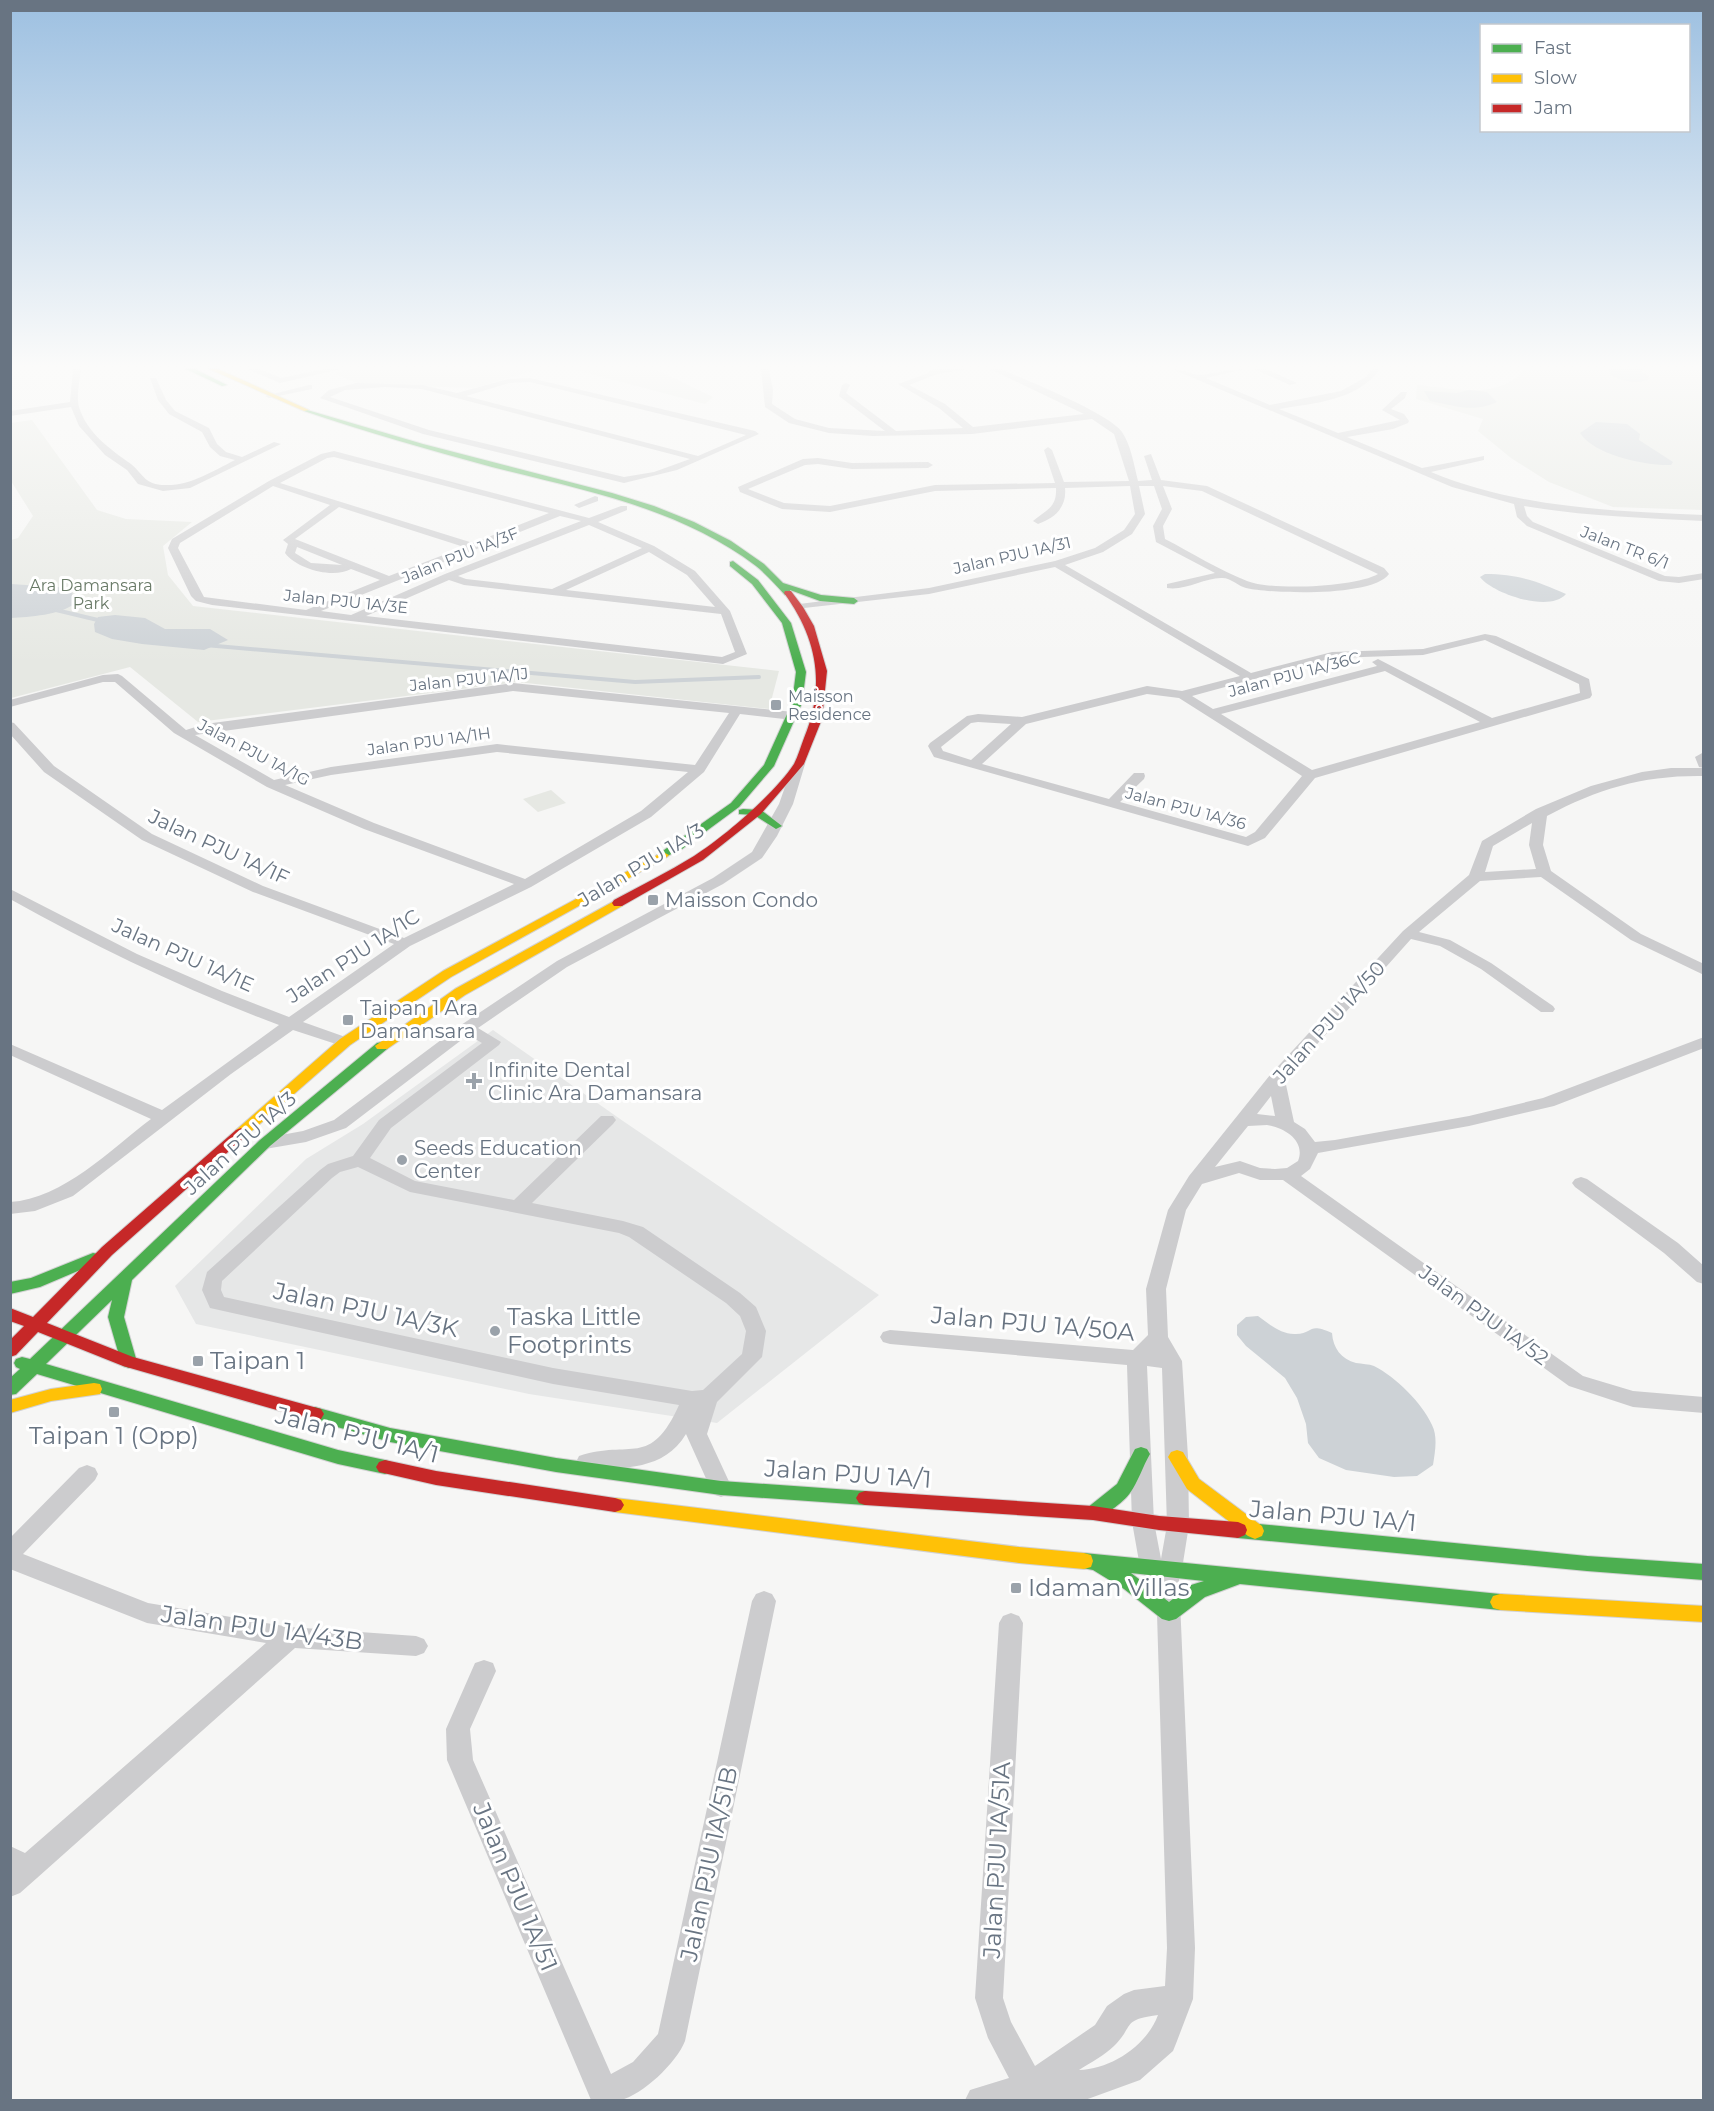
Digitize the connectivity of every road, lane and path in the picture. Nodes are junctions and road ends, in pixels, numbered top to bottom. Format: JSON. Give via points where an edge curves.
{"nodes":[{"id":1,"x":129,"y":468,"type":"edge"},
{"id":2,"x":227,"y":468,"type":"edge"},
{"id":3,"x":302,"y":468,"type":"edge"},
{"id":4,"x":387,"y":468,"type":"edge"},
{"id":5,"x":474,"y":468,"type":"edge"},
{"id":6,"x":502,"y":468,"type":"edge"},
{"id":7,"x":572,"y":468,"type":"edge"},
{"id":8,"x":673,"y":468,"type":"edge"},
{"id":9,"x":790,"y":468,"type":"edge"},
{"id":10,"x":929,"y":468,"type":"edge"},
{"id":11,"x":1054,"y":468,"type":"edge"},
{"id":12,"x":1129,"y":468,"type":"edge"},
{"id":13,"x":1153,"y":468,"type":"edge"},
{"id":14,"x":1413,"y":468,"type":"edge"},
{"id":15,"x":1439,"y":468,"type":"edge"},
{"id":16,"x":1422,"y":471,"type":"junction"},
{"id":17,"x":272,"y":483,"type":"junction"},
{"id":18,"x":1161,"y":486,"type":"junction"},
{"id":19,"x":1135,"y":487,"type":"junction"},
{"id":20,"x":935,"y":488,"type":"junction"},
{"id":21,"x":1062,"y":488,"type":"junction"},
{"id":22,"x":595,"y":499,"type":"junction"},
{"id":23,"x":1518,"y":502,"type":"junction"},
{"id":24,"x":337,"y":504,"type":"junction"},
{"id":25,"x":579,"y":505,"type":"dead end"},
{"id":26,"x":621,"y":507,"type":"junction"},
{"id":27,"x":562,"y":512,"type":"junction"},
{"id":28,"x":1704,"y":518,"type":"edge"},
{"id":29,"x":584,"y":521,"type":"junction"},
{"id":30,"x":1038,"y":521,"type":"dead end"},
{"id":31,"x":293,"y":544,"type":"junction"},
{"id":32,"x":474,"y":546,"type":"junction"},
{"id":33,"x":651,"y":548,"type":"junction"},
{"id":34,"x":1057,"y":564,"type":"junction"},
{"id":35,"x":358,"y":567,"type":"junction"},
{"id":36,"x":1224,"y":574,"type":"junction"},
{"id":37,"x":449,"y":576,"type":"junction"},
{"id":38,"x":1704,"y":576,"type":"edge"},
{"id":39,"x":389,"y":580,"type":"junction"},
{"id":40,"x":780,"y":583,"type":"junction"},
{"id":41,"x":1171,"y":586,"type":"dead end"},
{"id":42,"x":555,"y":591,"type":"junction"},
{"id":43,"x":854,"y":601,"type":"junction"},
{"id":44,"x":799,"y":607,"type":"junction"},
{"id":45,"x":725,"y":611,"type":"junction"},
{"id":46,"x":305,"y":613,"type":"junction"},
{"id":47,"x":353,"y":618,"type":"junction"},
{"id":48,"x":786,"y":623,"type":"junction"},
{"id":49,"x":809,"y":626,"type":"junction"},
{"id":50,"x":1362,"y":654,"type":"junction"},
{"id":51,"x":1386,"y":667,"type":"junction"},
{"id":52,"x":1250,"y":677,"type":"junction"},
{"id":53,"x":1182,"y":695,"type":"junction"},
{"id":54,"x":10,"y":704,"type":"edge"},
{"id":55,"x":737,"y":710,"type":"junction"},
{"id":56,"x":1211,"y":713,"type":"junction"},
{"id":57,"x":793,"y":716,"type":"junction"},
{"id":58,"x":1022,"y":721,"type":"junction"},
{"id":59,"x":1491,"y":723,"type":"junction"},
{"id":60,"x":10,"y":726,"type":"edge"},
{"id":61,"x":185,"y":734,"type":"junction"},
{"id":62,"x":1704,"y":756,"type":"edge"},
{"id":63,"x":799,"y":764,"type":"junction"},
{"id":64,"x":1704,"y":764,"type":"edge"},
{"id":65,"x":973,"y":765,"type":"junction"},
{"id":66,"x":699,"y":769,"type":"junction"},
{"id":67,"x":1704,"y":772,"type":"edge"},
{"id":68,"x":1310,"y":775,"type":"junction"},
{"id":69,"x":1139,"y":776,"type":"dead end"},
{"id":70,"x":272,"y":784,"type":"junction"},
{"id":71,"x":1111,"y":804,"type":"junction"},
{"id":72,"x":757,"y":812,"type":"junction"},
{"id":73,"x":1541,"y":812,"type":"junction"},
{"id":74,"x":718,"y":817,"type":"junction"},
{"id":75,"x":776,"y":825,"type":"junction"},
{"id":76,"x":1544,"y":873,"type":"junction"},
{"id":77,"x":1476,"y":877,"type":"junction"},
{"id":78,"x":526,"y":884,"type":"junction"},
{"id":79,"x":10,"y":893,"type":"edge"},
{"id":80,"x":1408,"y":934,"type":"junction"},
{"id":81,"x":405,"y":943,"type":"junction"},
{"id":82,"x":1704,"y":970,"type":"edge"},
{"id":83,"x":1547,"y":1009,"type":"dead end"},
{"id":84,"x":288,"y":1024,"type":"junction"},
{"id":85,"x":467,"y":1028,"type":"junction"},
{"id":86,"x":345,"y":1042,"type":"junction"},
{"id":87,"x":1704,"y":1042,"type":"edge"},
{"id":88,"x":10,"y":1049,"type":"edge"},
{"id":89,"x":1276,"y":1079,"type":"junction"},
{"id":90,"x":162,"y":1117,"type":"junction"},
{"id":91,"x":608,"y":1120,"type":"dead end"},
{"id":92,"x":1243,"y":1121,"type":"junction"},
{"id":93,"x":1286,"y":1125,"type":"junction"},
{"id":94,"x":265,"y":1143,"type":"junction"},
{"id":95,"x":1222,"y":1145,"type":"junction"},
{"id":96,"x":1309,"y":1154,"type":"junction"},
{"id":97,"x":359,"y":1160,"type":"junction"},
{"id":98,"x":1241,"y":1167,"type":"junction"},
{"id":99,"x":1286,"y":1174,"type":"junction"},
{"id":100,"x":1195,"y":1180,"type":"junction"},
{"id":101,"x":1581,"y":1183,"type":"dead end"},
{"id":102,"x":516,"y":1207,"type":"junction"},
{"id":103,"x":10,"y":1208,"type":"edge"},
{"id":104,"x":107,"y":1251,"type":"junction"},
{"id":105,"x":125,"y":1277,"type":"junction"},
{"id":106,"x":1704,"y":1277,"type":"edge"},
{"id":107,"x":10,"y":1288,"type":"edge"},
{"id":108,"x":10,"y":1314,"type":"edge"},
{"id":109,"x":36,"y":1325,"type":"junction"},
{"id":110,"x":890,"y":1337,"type":"dead end"},
{"id":111,"x":1158,"y":1337,"type":"junction"},
{"id":112,"x":64,"y":1338,"type":"junction"},
{"id":113,"x":10,"y":1351,"type":"edge"},
{"id":114,"x":1137,"y":1359,"type":"junction"},
{"id":115,"x":10,"y":1360,"type":"edge"},
{"id":116,"x":1172,"y":1361,"type":"junction"},
{"id":117,"x":129,"y":1362,"type":"junction"},
{"id":118,"x":34,"y":1367,"type":"junction"},
{"id":119,"x":102,"y":1388,"type":"junction"},
{"id":120,"x":10,"y":1389,"type":"edge"},
{"id":121,"x":700,"y":1399,"type":"junction"},
{"id":122,"x":1704,"y":1405,"type":"edge"},
{"id":123,"x":10,"y":1407,"type":"edge"},
{"id":124,"x":1141,"y":1454,"type":"junction"},
{"id":125,"x":1177,"y":1457,"type":"junction"},
{"id":126,"x":556,"y":1465,"type":"junction"},
{"id":127,"x":87,"y":1474,"type":"dead end"},
{"id":128,"x":721,"y":1488,"type":"junction"},
{"id":129,"x":1093,"y":1514,"type":"junction"},
{"id":130,"x":1143,"y":1522,"type":"junction"},
{"id":131,"x":1178,"y":1525,"type":"junction"},
{"id":132,"x":1256,"y":1531,"type":"junction"},
{"id":133,"x":10,"y":1553,"type":"edge"},
{"id":134,"x":10,"y":1559,"type":"edge"},
{"id":135,"x":1095,"y":1563,"type":"junction"},
{"id":136,"x":1163,"y":1571,"type":"junction"},
{"id":137,"x":1704,"y":1572,"type":"edge"},
{"id":138,"x":1249,"y":1576,"type":"junction"},
{"id":139,"x":764,"y":1601,"type":"dead end"},
{"id":140,"x":1169,"y":1613,"type":"junction"},
{"id":141,"x":1704,"y":1614,"type":"edge"},
{"id":142,"x":1011,"y":1623,"type":"dead end"},
{"id":143,"x":290,"y":1637,"type":"junction"},
{"id":144,"x":416,"y":1646,"type":"dead end"},
{"id":145,"x":484,"y":1671,"type":"dead end"},
{"id":146,"x":16,"y":1871,"type":"edge"},
{"id":147,"x":1179,"y":1999,"type":"junction"},
{"id":148,"x":1030,"y":2086,"type":"junction"},
{"id":149,"x":605,"y":2097,"type":"edge"},
{"id":150,"x":980,"y":2100,"type":"edge"}],
"edges":[{"from":1,"to":2,"type":"street","via":[[141,482],[162,488],[187,486]]},
{"from":3,"to":17,"type":"street","name":"Jalan PJU 1A/3E"},
{"from":4,"to":27,"type":"street","name":"Jalan PJU 1A/3E"},
{"from":5,"to":22,"type":"street","name":"Jalan PJU 1A/3"},
{"from":6,"to":40,"type":"street","name":"Jalan PJU 1A/3","via":[[633,502],[681,520],[740,549]]},
{"from":7,"to":8,"type":"street","via":[[624,480],[646,478]]},
{"from":9,"to":20,"type":"street","via":[[743,490],[782,506],[830,509]]},
{"from":10,"to":20,"type":"street"},
{"from":11,"to":21,"type":"street"},
{"from":12,"to":19,"type":"street","name":"Jalan PJU 1A/31"},
{"from":13,"to":18,"type":"street"},
{"from":14,"to":16,"type":"street"},
{"from":15,"to":16,"type":"street"},
{"from":16,"to":23,"type":"street","via":[[1470,490]]},
{"from":17,"to":24,"type":"street"},
{"from":17,"to":46,"type":"street","name":"Jalan PJU 1A/3E","via":[[176,542],[173,548],[201,599]]},
{"from":18,"to":19,"type":"street"},
{"from":18,"to":36,"type":"street","via":[[1167,509],[1158,526],[1160,540]]},
{"from":18,"to":36,"type":"street","via":[[1204,488],[1384,574],[1341,588],[1274,589],[1246,585]]},
{"from":19,"to":21,"type":"street"},
{"from":19,"to":34,"type":"street","name":"Jalan PJU 1A/31","via":[[1140,514],[1128,532],[1099,550]]},
{"from":20,"to":21,"type":"street"},
{"from":21,"to":30,"type":"street","via":[[1060,506],[1052,516]]},
{"from":22,"to":25,"type":"street"},
{"from":22,"to":26,"type":"street","name":"Jalan PJU 1A/3"},
{"from":23,"to":28,"type":"street","via":[[1596,513]]},
{"from":23,"to":38,"type":"street","name":"Jalan TR 6/1","via":[[1522,517],[1530,524],[1651,575],[1672,581]]},
{"from":24,"to":31,"type":"street","via":[[288,540]]},
{"from":24,"to":32,"type":"street"},
{"from":26,"to":29,"type":"street","name":"Jalan PJU 1A/3F"},
{"from":26,"to":48,"type":"street","name":"Jalan PJU 1A/3","via":[[669,525],[722,555],[755,582]]},
{"from":27,"to":29,"type":"street"},
{"from":27,"to":32,"type":"street"},
{"from":29,"to":33,"type":"street"},
{"from":29,"to":37,"type":"street","name":"Jalan PJU 1A/3F"},
{"from":31,"to":35,"type":"street"},
{"from":31,"to":35,"type":"street","via":[[290,553],[303,564]]},
{"from":32,"to":39,"type":"street"},
{"from":33,"to":42,"type":"street"},
{"from":33,"to":45,"type":"street","via":[[691,573]]},
{"from":34,"to":43,"type":"street","name":"Jalan PJU 1A/31","via":[[929,591]]},
{"from":34,"to":52,"type":"street"},
{"from":35,"to":39,"type":"street"},
{"from":36,"to":41,"type":"street"},
{"from":37,"to":42,"type":"street","via":[[464,582]]},
{"from":37,"to":47,"type":"street","name":"Jalan PJU 1A/3F"},
{"from":39,"to":46,"type":"street"},
{"from":40,"to":43,"type":"street","via":[[820,598]]},
{"from":40,"to":44,"type":"street","name":"Jalan PJU 1A/3"},
{"from":42,"to":45,"type":"street"},
{"from":43,"to":44,"type":"street","name":"Jalan PJU 1A/31"},
{"from":43,"to":49,"type":"street","via":[[829,609]]},
{"from":44,"to":48,"type":"street"},
{"from":44,"to":49,"type":"street","name":"Jalan PJU 1A/3"},
{"from":45,"to":47,"type":"street","name":"Jalan PJU 1A/3E","via":[[741,654],[723,662]]},
{"from":46,"to":47,"type":"street","name":"Jalan PJU 1A/3E"},
{"from":48,"to":57,"type":"street","name":"Jalan PJU 1A/3","via":[[801,672]]},
{"from":49,"to":63,"type":"street","name":"Jalan PJU 1A/3","via":[[822,671],[817,719]]},
{"from":50,"to":51,"type":"street"},
{"from":50,"to":52,"type":"street","name":"Jalan PJU 1A/36","via":[[1332,655]]},
{"from":50,"to":59,"type":"street","name":"Jalan PJU 1A/36","via":[[1423,652],[1485,637],[1586,682],[1586,695]]},
{"from":51,"to":56,"type":"street","name":"Jalan PJU 1A/36C"},
{"from":51,"to":59,"type":"street"},
{"from":52,"to":53,"type":"street","name":"Jalan PJU 1A/36"},
{"from":53,"to":56,"type":"street"},
{"from":53,"to":58,"type":"street","name":"Jalan PJU 1A/36","via":[[1147,690]]},
{"from":54,"to":61,"type":"street","name":"Jalan PJU 1A/1G","via":[[118,678]]},
{"from":55,"to":57,"type":"street","name":"Jalan PJU 1A/1J"},
{"from":55,"to":61,"type":"street","name":"Jalan PJU 1A/1J","via":[[513,687],[205,728]]},
{"from":55,"to":66,"type":"street","name":"Jalan PJU 1A/1C"},
{"from":56,"to":68,"type":"street"},
{"from":57,"to":74,"type":"street","name":"Jalan PJU 1A/3","via":[[769,766],[735,805]]},
{"from":58,"to":65,"type":"street"},
{"from":58,"to":65,"type":"street","name":"Jalan PJU 1A/36","via":[[967,720],[934,746],[938,754]]},
{"from":59,"to":68,"type":"street","name":"Jalan PJU 1A/36"},
{"from":60,"to":81,"type":"street","name":"Jalan PJU 1A/1F","via":[[49,770],[147,837],[258,890]]},
{"from":61,"to":70,"type":"street","name":"Jalan PJU 1A/1G"},
{"from":62,"to":64,"type":"street"},
{"from":63,"to":72,"type":"street","name":"Jalan PJU 1A/3"},
{"from":63,"to":75,"type":"street"},
{"from":65,"to":71,"type":"street","name":"Jalan PJU 1A/36"},
{"from":66,"to":70,"type":"street","name":"Jalan PJU 1A/1H","via":[[497,748],[331,771]]},
{"from":66,"to":78,"type":"street","name":"Jalan PJU 1A/1C","via":[[646,814]]},
{"from":67,"to":73,"type":"street","via":[[1667,772],[1631,779]]},
{"from":68,"to":71,"type":"street","name":"Jalan PJU 1A/36","via":[[1260,835],[1248,842]]},
{"from":69,"to":71,"type":"street"},
{"from":70,"to":78,"type":"street","name":"Jalan PJU 1A/1G","via":[[369,826]]},
{"from":72,"to":74,"type":"street"},
{"from":72,"to":75,"type":"street"},
{"from":72,"to":94,"type":"street","name":"Jalan PJU 1A/3","via":[[699,858],[460,992],[364,1059]]},
{"from":73,"to":76,"type":"street","via":[[1536,844]]},
{"from":73,"to":77,"type":"street","via":[[1487,844]]},
{"from":74,"to":86,"type":"street","name":"Jalan PJU 1A/3","via":[[678,847],[447,974]]},
{"from":75,"to":85,"type":"street","via":[[757,855],[718,881],[562,964]]},
{"from":76,"to":77,"type":"street"},
{"from":76,"to":82,"type":"street","via":[[1636,937]]},
{"from":77,"to":80,"type":"street","name":"Jalan PJU 1A/50"},
{"from":78,"to":81,"type":"street","name":"Jalan PJU 1A/1C"},
{"from":79,"to":84,"type":"street","name":"Jalan PJU 1A/1E","via":[[130,958]]},
{"from":80,"to":83,"type":"street","via":[[1445,943]]},
{"from":80,"to":89,"type":"street","name":"Jalan PJU 1A/50"},
{"from":81,"to":84,"type":"street","name":"Jalan PJU 1A/1C"},
{"from":84,"to":86,"type":"street","name":"Jalan PJU 1A/1E"},
{"from":84,"to":90,"type":"street","name":"Jalan PJU 1A/1C"},
{"from":85,"to":94,"type":"street","via":[[340,1124],[306,1136]]},
{"from":85,"to":97,"type":"street","via":[[493,1042],[386,1124]]},
{"from":86,"to":104,"type":"street","name":"Jalan PJU 1A/3"},
{"from":87,"to":96,"type":"street","via":[[1548,1102]]},
{"from":88,"to":90,"type":"street"},
{"from":89,"to":92,"type":"street","name":"Jalan PJU 1A/50"},
{"from":89,"to":93,"type":"street"},
{"from":90,"to":103,"type":"street","name":"Jalan PJU 1A/1C","via":[[67,1192],[28,1207]]},
{"from":91,"to":102,"type":"street"},
{"from":92,"to":93,"type":"street"},
{"from":92,"to":95,"type":"street","name":"Jalan PJU 1A/50"},
{"from":93,"to":96,"type":"street","via":[[1298,1132]]},
{"from":94,"to":105,"type":"street","name":"Jalan PJU 1A/3"},
{"from":95,"to":98,"type":"street"},
{"from":95,"to":100,"type":"street","name":"Jalan PJU 1A/50"},
{"from":96,"to":99,"type":"street","via":[[1302,1167]]},
{"from":97,"to":102,"type":"street","via":[[410,1186]]},
{"from":97,"to":121,"type":"street","name":"Jalan PJU 1A/3K","via":[[326,1174],[214,1277],[211,1293],[217,1303],[553,1376]]},
{"from":98,"to":99,"type":"street","via":[[1267,1175]]},
{"from":98,"to":100,"type":"street"},
{"from":99,"to":122,"type":"street","name":"Jalan PJU 1A/52","via":[[1576,1381],[1633,1399]]},
{"from":100,"to":111,"type":"street","name":"Jalan PJU 1A/50","via":[[1177,1210],[1156,1289]]},
{"from":101,"to":106,"type":"street","via":[[1671,1248]]},
{"from":102,"to":121,"type":"street","via":[[636,1232],[749,1312],[756,1331],[752,1357]]},
{"from":104,"to":107,"type":"street","via":[[59,1274]]},
{"from":104,"to":109,"type":"street","name":"Jalan PJU 1A/3"},
{"from":105,"to":112,"type":"street","name":"Jalan PJU 1A/3"},
{"from":105,"to":117,"type":"street","via":[[116,1317]]},
{"from":108,"to":109,"type":"street","name":"Jalan PJU 1A/1"},
{"from":109,"to":112,"type":"street","name":"Jalan PJU 1A/1"},
{"from":109,"to":113,"type":"street","name":"Jalan PJU 1A/3"},
{"from":110,"to":114,"type":"street","name":"Jalan PJU 1A/50A"},
{"from":111,"to":114,"type":"street"},
{"from":111,"to":116,"type":"street"},
{"from":112,"to":117,"type":"street","name":"Jalan PJU 1A/1"},
{"from":112,"to":118,"type":"street","name":"Jalan PJU 1A/3"},
{"from":114,"to":116,"type":"street","name":"Jalan PJU 1A/50A"},
{"from":114,"to":124,"type":"street"},
{"from":115,"to":118,"type":"street","name":"Jalan PJU 1A/1"},
{"from":116,"to":125,"type":"street"},
{"from":117,"to":126,"type":"street","name":"Jalan PJU 1A/1","via":[[390,1435]]},
{"from":118,"to":119,"type":"street","name":"Jalan PJU 1A/1"},
{"from":118,"to":120,"type":"street","name":"Jalan PJU 1A/3"},
{"from":119,"to":123,"type":"street","via":[[51,1395]]},
{"from":119,"to":135,"type":"street","name":"Jalan PJU 1A/1","via":[[338,1457],[436,1478],[585,1501]]},
{"from":121,"to":126,"type":"street","via":[[662,1449],[635,1458]]},
{"from":121,"to":128,"type":"street","via":[[696,1434]]},
{"from":124,"to":129,"type":"street","via":[[1130,1483],[1117,1499]]},
{"from":124,"to":130,"type":"street"},
{"from":125,"to":131,"type":"street"},
{"from":125,"to":132,"type":"street","via":[[1193,1484]]},
{"from":126,"to":128,"type":"street","name":"Jalan PJU 1A/1"},
{"from":127,"to":133,"type":"street"},
{"from":128,"to":129,"type":"street","name":"Jalan PJU 1A/1"},
{"from":129,"to":130,"type":"street","name":"Jalan PJU 1A/1"},
{"from":130,"to":131,"type":"street","name":"Jalan PJU 1A/1"},
{"from":130,"to":136,"type":"street"},
{"from":131,"to":132,"type":"street","name":"Jalan PJU 1A/1"},
{"from":131,"to":136,"type":"street"},
{"from":132,"to":137,"type":"street","name":"Jalan PJU 1A/1","via":[[1629,1569]]},
{"from":134,"to":143,"type":"street","name":"Jalan PJU 1A/43B","via":[[147,1612]]},
{"from":135,"to":136,"type":"street","name":"Jalan PJU 1A/1"},
{"from":135,"to":140,"type":"street","via":[[1131,1583]]},
{"from":136,"to":138,"type":"street","name":"Jalan PJU 1A/1"},
{"from":136,"to":140,"type":"street"},
{"from":138,"to":140,"type":"street","via":[[1208,1585],[1188,1595]]},
{"from":138,"to":141,"type":"street","name":"Jalan PJU 1A/1","via":[[1501,1602]]},
{"from":139,"to":149,"type":"street","name":"Jalan PJU 1A/51B","via":[[671,2041],[643,2072]]},
{"from":140,"to":147,"type":"street","via":[[1181,1948]]},
{"from":142,"to":148,"type":"street","name":"Jalan PJU 1A/51A","via":[[989,1998],[998,2028]]},
{"from":143,"to":144,"type":"street","name":"Jalan PJU 1A/43B"},
{"from":143,"to":146,"type":"street"},
{"from":145,"to":149,"type":"street","name":"Jalan PJU 1A/51","via":[[458,1729],[460,1760]]},
{"from":147,"to":148,"type":"street","via":[[1134,2004],[1116,2016],[1105,2035]]},
{"from":147,"to":148,"type":"street","via":[[1163,2042],[1130,2070],[1085,2085]]},
{"from":148,"to":150,"type":"street"}]}
